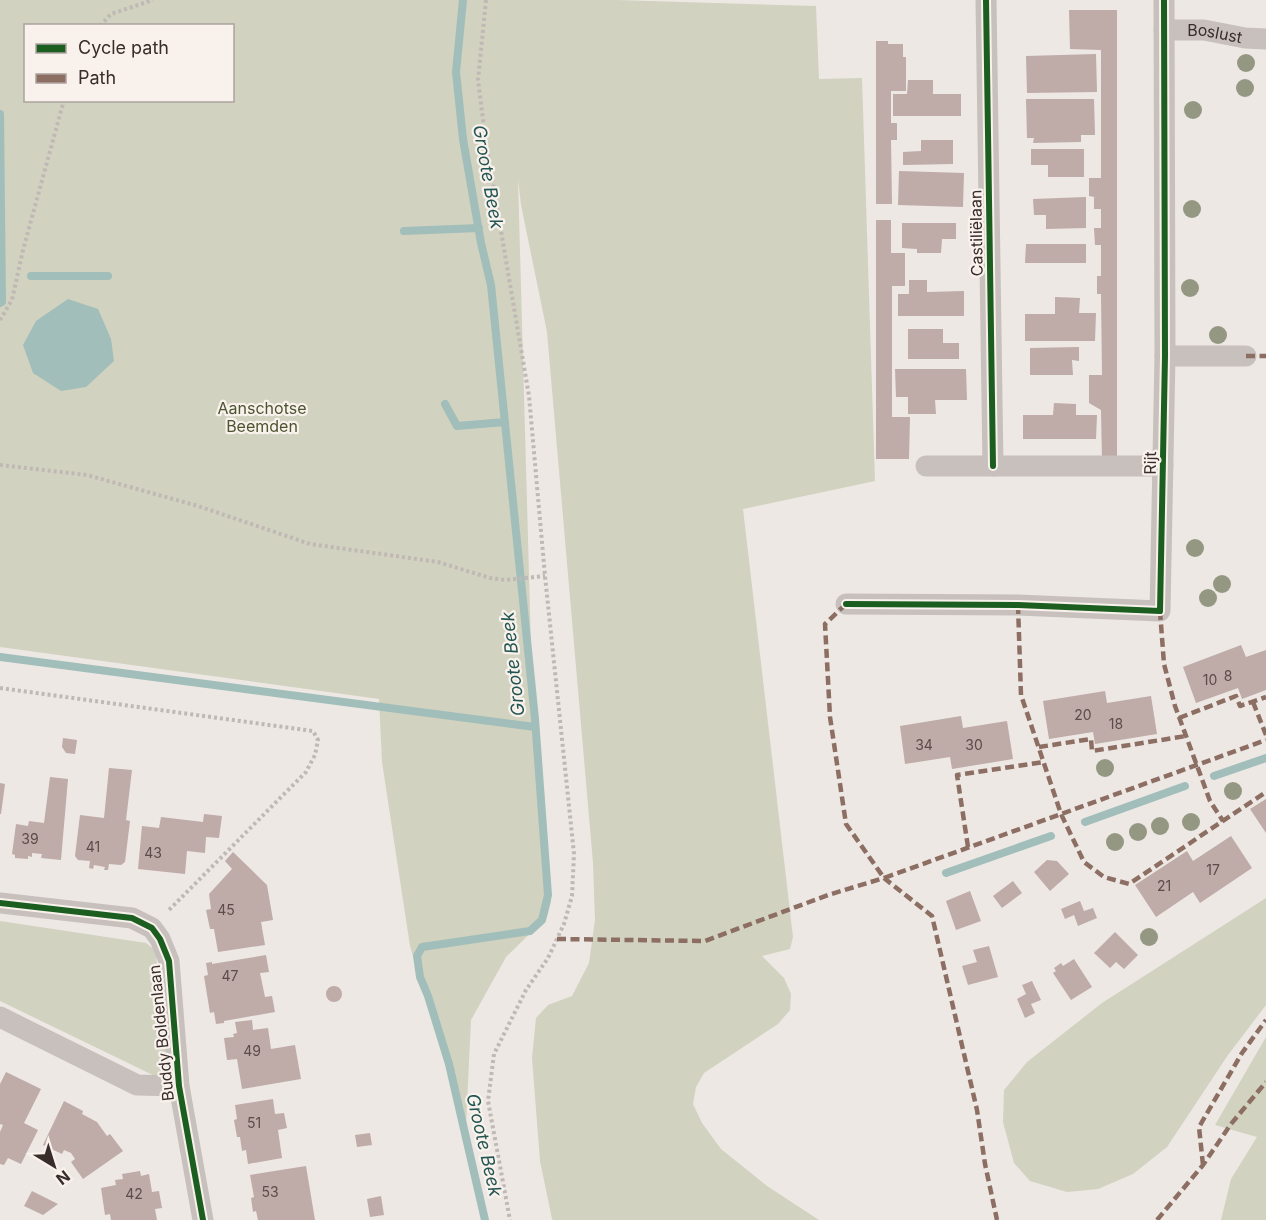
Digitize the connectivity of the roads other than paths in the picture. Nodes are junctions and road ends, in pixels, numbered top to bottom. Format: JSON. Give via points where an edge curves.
{"nodes":[{"id":1,"x":986,"y":0,"type":"edge"},
{"id":2,"x":1164,"y":0,"type":"edge"},
{"id":3,"x":1164,"y":30,"type":"junction"},
{"id":4,"x":1266,"y":39,"type":"edge"},
{"id":5,"x":1165,"y":356,"type":"junction"},
{"id":6,"x":1246,"y":356,"type":"dead end"},
{"id":7,"x":926,"y":466,"type":"dead end"},
{"id":8,"x":993,"y":466,"type":"junction"},
{"id":9,"x":1163,"y":466,"type":"junction"},
{"id":10,"x":846,"y":604,"type":"dead end"},
{"id":11,"x":0,"y":903,"type":"edge"},
{"id":12,"x":0,"y":1017,"type":"edge"},
{"id":13,"x":178,"y":1086,"type":"junction"},
{"id":14,"x":203,"y":1220,"type":"edge"}],
"edges":[{"from":1,"to":8,"type":"street","name":"Castiliëlaan"},
{"from":2,"to":3,"type":"street","name":"Rijt"},
{"from":3,"to":4,"type":"street","name":"Boslust","via":[[1204,30]]},
{"from":3,"to":5,"type":"street","name":"Rijt"},
{"from":5,"to":6,"type":"street"},
{"from":5,"to":9,"type":"street","name":"Rijt"},
{"from":7,"to":8,"type":"street"},
{"from":8,"to":9,"type":"street"},
{"from":9,"to":10,"type":"street","name":"Rijt","via":[[1161,611]]},
{"from":11,"to":13,"type":"street","name":"Buddy Boldenlaan","via":[[132,918],[152,928],[169,961]]},
{"from":12,"to":13,"type":"street","name":"Buddy Boldenlaan","via":[[137,1085]]},
{"from":13,"to":14,"type":"street","name":"Buddy Boldenlaan"}]}
